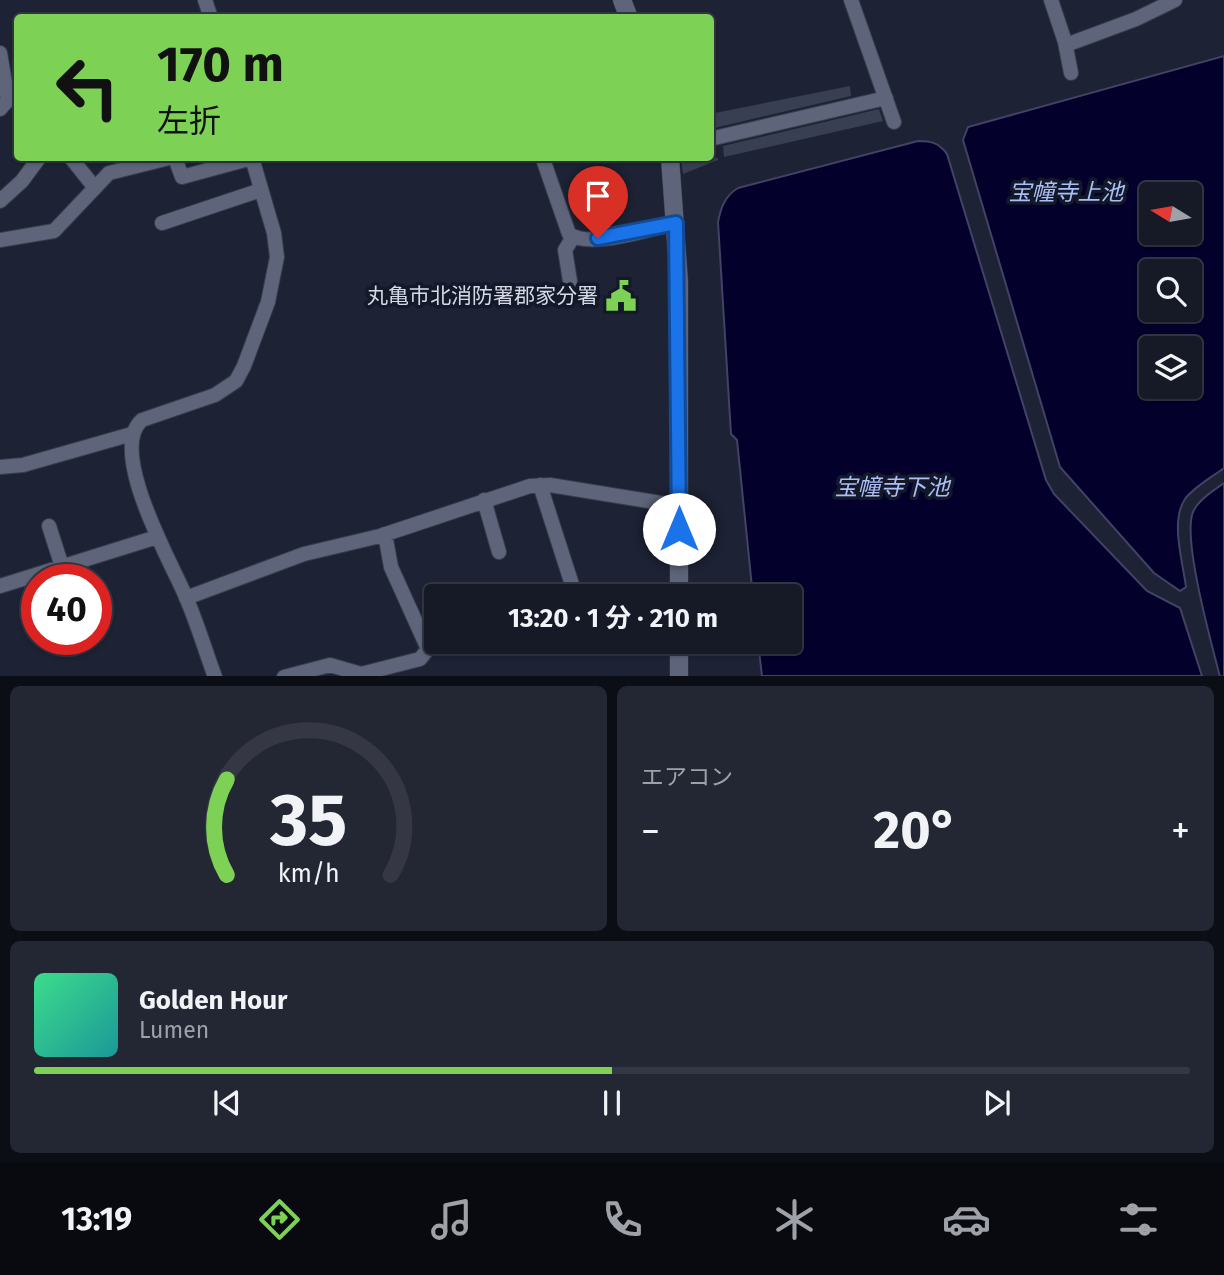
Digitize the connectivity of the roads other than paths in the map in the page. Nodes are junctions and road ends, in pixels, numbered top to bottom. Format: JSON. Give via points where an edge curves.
{"nodes":[{"id":1,"x":851,"y":0,"type":"edge"},
{"id":2,"x":1051,"y":0,"type":"edge"},
{"id":3,"x":1175,"y":0,"type":"edge"},
{"id":4,"x":1066,"y":45,"type":"junction"},
{"id":5,"x":0,"y":52,"type":"edge"},
{"id":6,"x":1071,"y":73,"type":"dead end"},
{"id":7,"x":886,"y":98,"type":"junction"},
{"id":8,"x":0,"y":109,"type":"edge"},
{"id":9,"x":894,"y":122,"type":"dead end"},
{"id":10,"x":714,"y":138,"type":"edge"},
{"id":11,"x":37,"y":161,"type":"edge"},
{"id":12,"x":73,"y":161,"type":"edge"},
{"id":13,"x":157,"y":161,"type":"edge"},
{"id":14,"x":176,"y":161,"type":"edge"},
{"id":15,"x":241,"y":161,"type":"edge"},
{"id":16,"x":253,"y":161,"type":"edge"},
{"id":17,"x":670,"y":161,"type":"edge"},
{"id":18,"x":544,"y":162,"type":"dead end"},
{"id":19,"x":95,"y":188,"type":"junction"},
{"id":20,"x":261,"y":190,"type":"junction"},
{"id":21,"x":0,"y":201,"type":"edge"},
{"id":22,"x":162,"y":223,"type":"dead end"},
{"id":23,"x":676,"y":223,"type":"junction"},
{"id":24,"x":573,"y":237,"type":"junction"},
{"id":25,"x":0,"y":240,"type":"edge"},
{"id":26,"x":570,"y":281,"type":"dead end"},
{"id":27,"x":132,"y":434,"type":"junction"},
{"id":28,"x":0,"y":467,"type":"edge"},
{"id":29,"x":540,"y":485,"type":"junction"},
{"id":30,"x":484,"y":500,"type":"junction"},
{"id":31,"x":679,"y":506,"type":"junction"},
{"id":32,"x":49,"y":526,"type":"dead end"},
{"id":33,"x":385,"y":534,"type":"junction"},
{"id":34,"x":157,"y":537,"type":"junction"},
{"id":35,"x":499,"y":552,"type":"dead end"},
{"id":36,"x":61,"y":564,"type":"edge"},
{"id":37,"x":87,"y":564,"type":"edge"},
{"id":38,"x":21,"y":582,"type":"edge"},
{"id":39,"x":572,"y":584,"type":"edge"},
{"id":40,"x":679,"y":584,"type":"edge"},
{"id":41,"x":0,"y":586,"type":"edge"},
{"id":42,"x":186,"y":598,"type":"junction"},
{"id":43,"x":679,"y":654,"type":"edge"},
{"id":44,"x":215,"y":676,"type":"edge"},
{"id":45,"x":288,"y":676,"type":"edge"},
{"id":46,"x":679,"y":676,"type":"edge"}],
"edges":[{"from":1,"to":7,"type":"street"},
{"from":2,"to":4,"type":"street"},
{"from":3,"to":4,"type":"street"},
{"from":4,"to":6,"type":"street"},
{"from":5,"to":8,"type":"street","via":[[8,100]]},
{"from":7,"to":9,"type":"street"},
{"from":7,"to":10,"type":"street"},
{"from":11,"to":21,"type":"street"},
{"from":12,"to":19,"type":"street"},
{"from":13,"to":19,"type":"street","via":[[109,173]]},
{"from":14,"to":15,"type":"street","via":[[181,177]]},
{"from":16,"to":20,"type":"street"},
{"from":17,"to":23,"type":"street"},
{"from":18,"to":24,"type":"street"},
{"from":19,"to":25,"type":"street","via":[[54,231]]},
{"from":20,"to":22,"type":"street"},
{"from":20,"to":27,"type":"street","via":[[276,246],[275,279],[240,375],[215,395],[146,418]]},
{"from":23,"to":24,"type":"street","via":[[619,237]]},
{"from":23,"to":31,"type":"street"},
{"from":24,"to":26,"type":"street","via":[[565,250]]},
{"from":27,"to":28,"type":"street","via":[[23,465]]},
{"from":27,"to":34,"type":"street","via":[[137,475]]},
{"from":29,"to":30,"type":"street"},
{"from":29,"to":31,"type":"street"},
{"from":29,"to":39,"type":"street"},
{"from":30,"to":33,"type":"street"},
{"from":30,"to":35,"type":"street"},
{"from":31,"to":40,"type":"street"},
{"from":32,"to":36,"type":"street"},
{"from":33,"to":42,"type":"street","via":[[304,554]]},
{"from":33,"to":45,"type":"street","via":[[391,567],[428,649],[419,659],[361,674],[330,665]]},
{"from":34,"to":37,"type":"street"},
{"from":34,"to":42,"type":"street"},
{"from":38,"to":41,"type":"street"},
{"from":42,"to":44,"type":"street"},
{"from":43,"to":46,"type":"street"}]}
